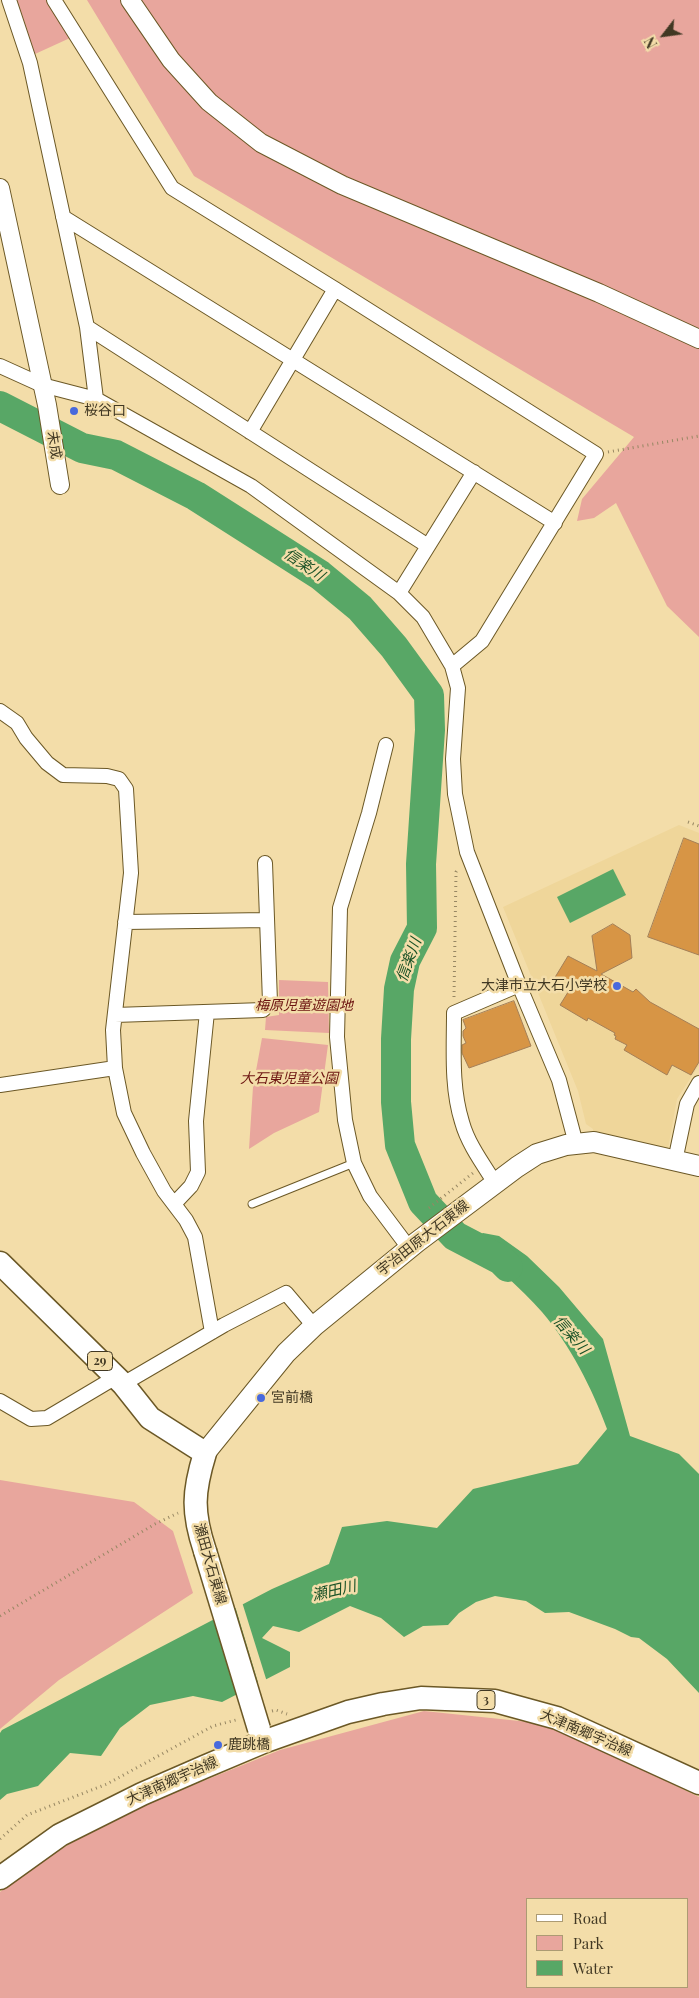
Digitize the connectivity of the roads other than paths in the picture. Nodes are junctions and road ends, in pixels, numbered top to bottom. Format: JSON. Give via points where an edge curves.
{"nodes":[{"id":1,"x":9,"y":0,"type":"edge"},
{"id":2,"x":54,"y":0,"type":"edge"},
{"id":3,"x":130,"y":0,"type":"edge"},
{"id":4,"x":0,"y":188,"type":"edge"},
{"id":5,"x":63,"y":217,"type":"junction"},
{"id":6,"x":335,"y":289,"type":"junction"},
{"id":7,"x":87,"y":328,"type":"junction"},
{"id":8,"x":699,"y":338,"type":"edge"},
{"id":9,"x":293,"y":360,"type":"junction"},
{"id":10,"x":0,"y":366,"type":"edge"},
{"id":11,"x":42,"y":385,"type":"junction"},
{"id":12,"x":96,"y":399,"type":"junction"},
{"id":13,"x":250,"y":432,"type":"junction"},
{"id":14,"x":474,"y":472,"type":"junction"},
{"id":15,"x":60,"y":485,"type":"dead end"},
{"id":16,"x":555,"y":523,"type":"junction"},
{"id":17,"x":428,"y":546,"type":"junction"},
{"id":18,"x":399,"y":593,"type":"junction"},
{"id":19,"x":452,"y":666,"type":"junction"},
{"id":20,"x":0,"y":712,"type":"edge"},
{"id":21,"x":386,"y":745,"type":"dead end"},
{"id":22,"x":265,"y":863,"type":"dead end"},
{"id":23,"x":267,"y":920,"type":"junction"},
{"id":24,"x":125,"y":922,"type":"junction"},
{"id":25,"x":519,"y":985,"type":"junction"},
{"id":26,"x":207,"y":1012,"type":"junction"},
{"id":27,"x":115,"y":1015,"type":"junction"},
{"id":28,"x":115,"y":1068,"type":"junction"},
{"id":29,"x":699,"y":1083,"type":"edge"},
{"id":30,"x":0,"y":1085,"type":"edge"},
{"id":31,"x":576,"y":1144,"type":"junction"},
{"id":32,"x":675,"y":1161,"type":"junction"},
{"id":33,"x":354,"y":1163,"type":"junction"},
{"id":34,"x":699,"y":1166,"type":"edge"},
{"id":35,"x":490,"y":1187,"type":"junction"},
{"id":36,"x":174,"y":1204,"type":"junction"},
{"id":37,"x":252,"y":1204,"type":"dead end"},
{"id":38,"x":413,"y":1245,"type":"junction"},
{"id":39,"x":0,"y":1263,"type":"edge"},
{"id":40,"x":314,"y":1326,"type":"junction"},
{"id":41,"x":212,"y":1332,"type":"junction"},
{"id":42,"x":119,"y":1380,"type":"junction"},
{"id":43,"x":0,"y":1401,"type":"edge"},
{"id":44,"x":204,"y":1452,"type":"junction"},
{"id":45,"x":263,"y":1728,"type":"junction"},
{"id":46,"x":699,"y":1783,"type":"edge"},
{"id":47,"x":0,"y":1878,"type":"edge"}],
"edges":[{"from":1,"to":5,"type":"street","via":[[30,63]]},
{"from":2,"to":6,"type":"street","via":[[172,188]]},
{"from":3,"to":8,"type":"street","via":[[171,60],[209,102],[261,143],[342,185],[599,292]]},
{"from":4,"to":11,"type":"street","name":"未成"},
{"from":5,"to":7,"type":"street"},
{"from":5,"to":9,"type":"street"},
{"from":6,"to":9,"type":"street"},
{"from":6,"to":16,"type":"street","via":[[596,454]]},
{"from":7,"to":12,"type":"street"},
{"from":7,"to":13,"type":"street"},
{"from":9,"to":13,"type":"street"},
{"from":9,"to":14,"type":"street"},
{"from":10,"to":11,"type":"street"},
{"from":11,"to":12,"type":"street"},
{"from":11,"to":15,"type":"street","name":"未成"},
{"from":12,"to":18,"type":"street","via":[[251,486]]},
{"from":13,"to":17,"type":"street"},
{"from":14,"to":16,"type":"street"},
{"from":14,"to":17,"type":"street"},
{"from":16,"to":19,"type":"street","via":[[482,641]]},
{"from":17,"to":18,"type":"street"},
{"from":18,"to":19,"type":"street","via":[[423,617]]},
{"from":19,"to":25,"type":"street","via":[[458,688],[453,759],[455,794],[467,852]]},
{"from":20,"to":24,"type":"street","via":[[18,723],[26,738],[63,775],[107,776],[119,779],[126,789],[130,873]]},
{"from":21,"to":33,"type":"street","via":[[340,908],[336,1037],[344,1120]]},
{"from":22,"to":23,"type":"street"},
{"from":23,"to":24,"type":"street"},
{"from":23,"to":26,"type":"street","via":[[270,1002],[262,1010]]},
{"from":24,"to":27,"type":"street"},
{"from":25,"to":31,"type":"street","via":[[559,1080]]},
{"from":25,"to":35,"type":"street","via":[[454,1013],[456,1099]]},
{"from":26,"to":27,"type":"street"},
{"from":26,"to":36,"type":"street","via":[[196,1121],[198,1172],[191,1186]]},
{"from":27,"to":28,"type":"street"},
{"from":28,"to":30,"type":"street"},
{"from":28,"to":36,"type":"street","via":[[124,1113],[143,1153]]},
{"from":29,"to":32,"type":"street","via":[[687,1104]]},
{"from":31,"to":32,"type":"main road","name":"宇治田原大石東線","via":[[594,1142]]},
{"from":31,"to":35,"type":"main road","name":"宇治田原大石東線","via":[[537,1154]]},
{"from":32,"to":34,"type":"main road","name":"宇治田原大石東線"},
{"from":33,"to":37,"type":"lane"},
{"from":33,"to":38,"type":"street","via":[[370,1196]]},
{"from":35,"to":38,"type":"main road","name":"宇治田原大石東線"},
{"from":36,"to":41,"type":"street","via":[[195,1237]]},
{"from":38,"to":40,"type":"main road","name":"宇治田原大石東線"},
{"from":39,"to":42,"type":"main road","number":"29"},
{"from":40,"to":41,"type":"street","via":[[286,1293]]},
{"from":40,"to":44,"type":"main road","name":"宇治田原大石東線","via":[[286,1353]]},
{"from":41,"to":42,"type":"street"},
{"from":42,"to":43,"type":"street","via":[[47,1418],[30,1419]]},
{"from":42,"to":44,"type":"main road","number":"29","via":[[150,1418]]},
{"from":44,"to":45,"type":"main road","name":"瀬田大石東線","bridge":true,"via":[[194,1505],[198,1528]]},
{"from":45,"to":46,"type":"main road","name":"大津南郷宇治線","number":"3","via":[[421,1698],[495,1701],[557,1718]]},
{"from":45,"to":47,"type":"main road","name":"大津南郷宇治線","number":"3","via":[[60,1835]]}]}
